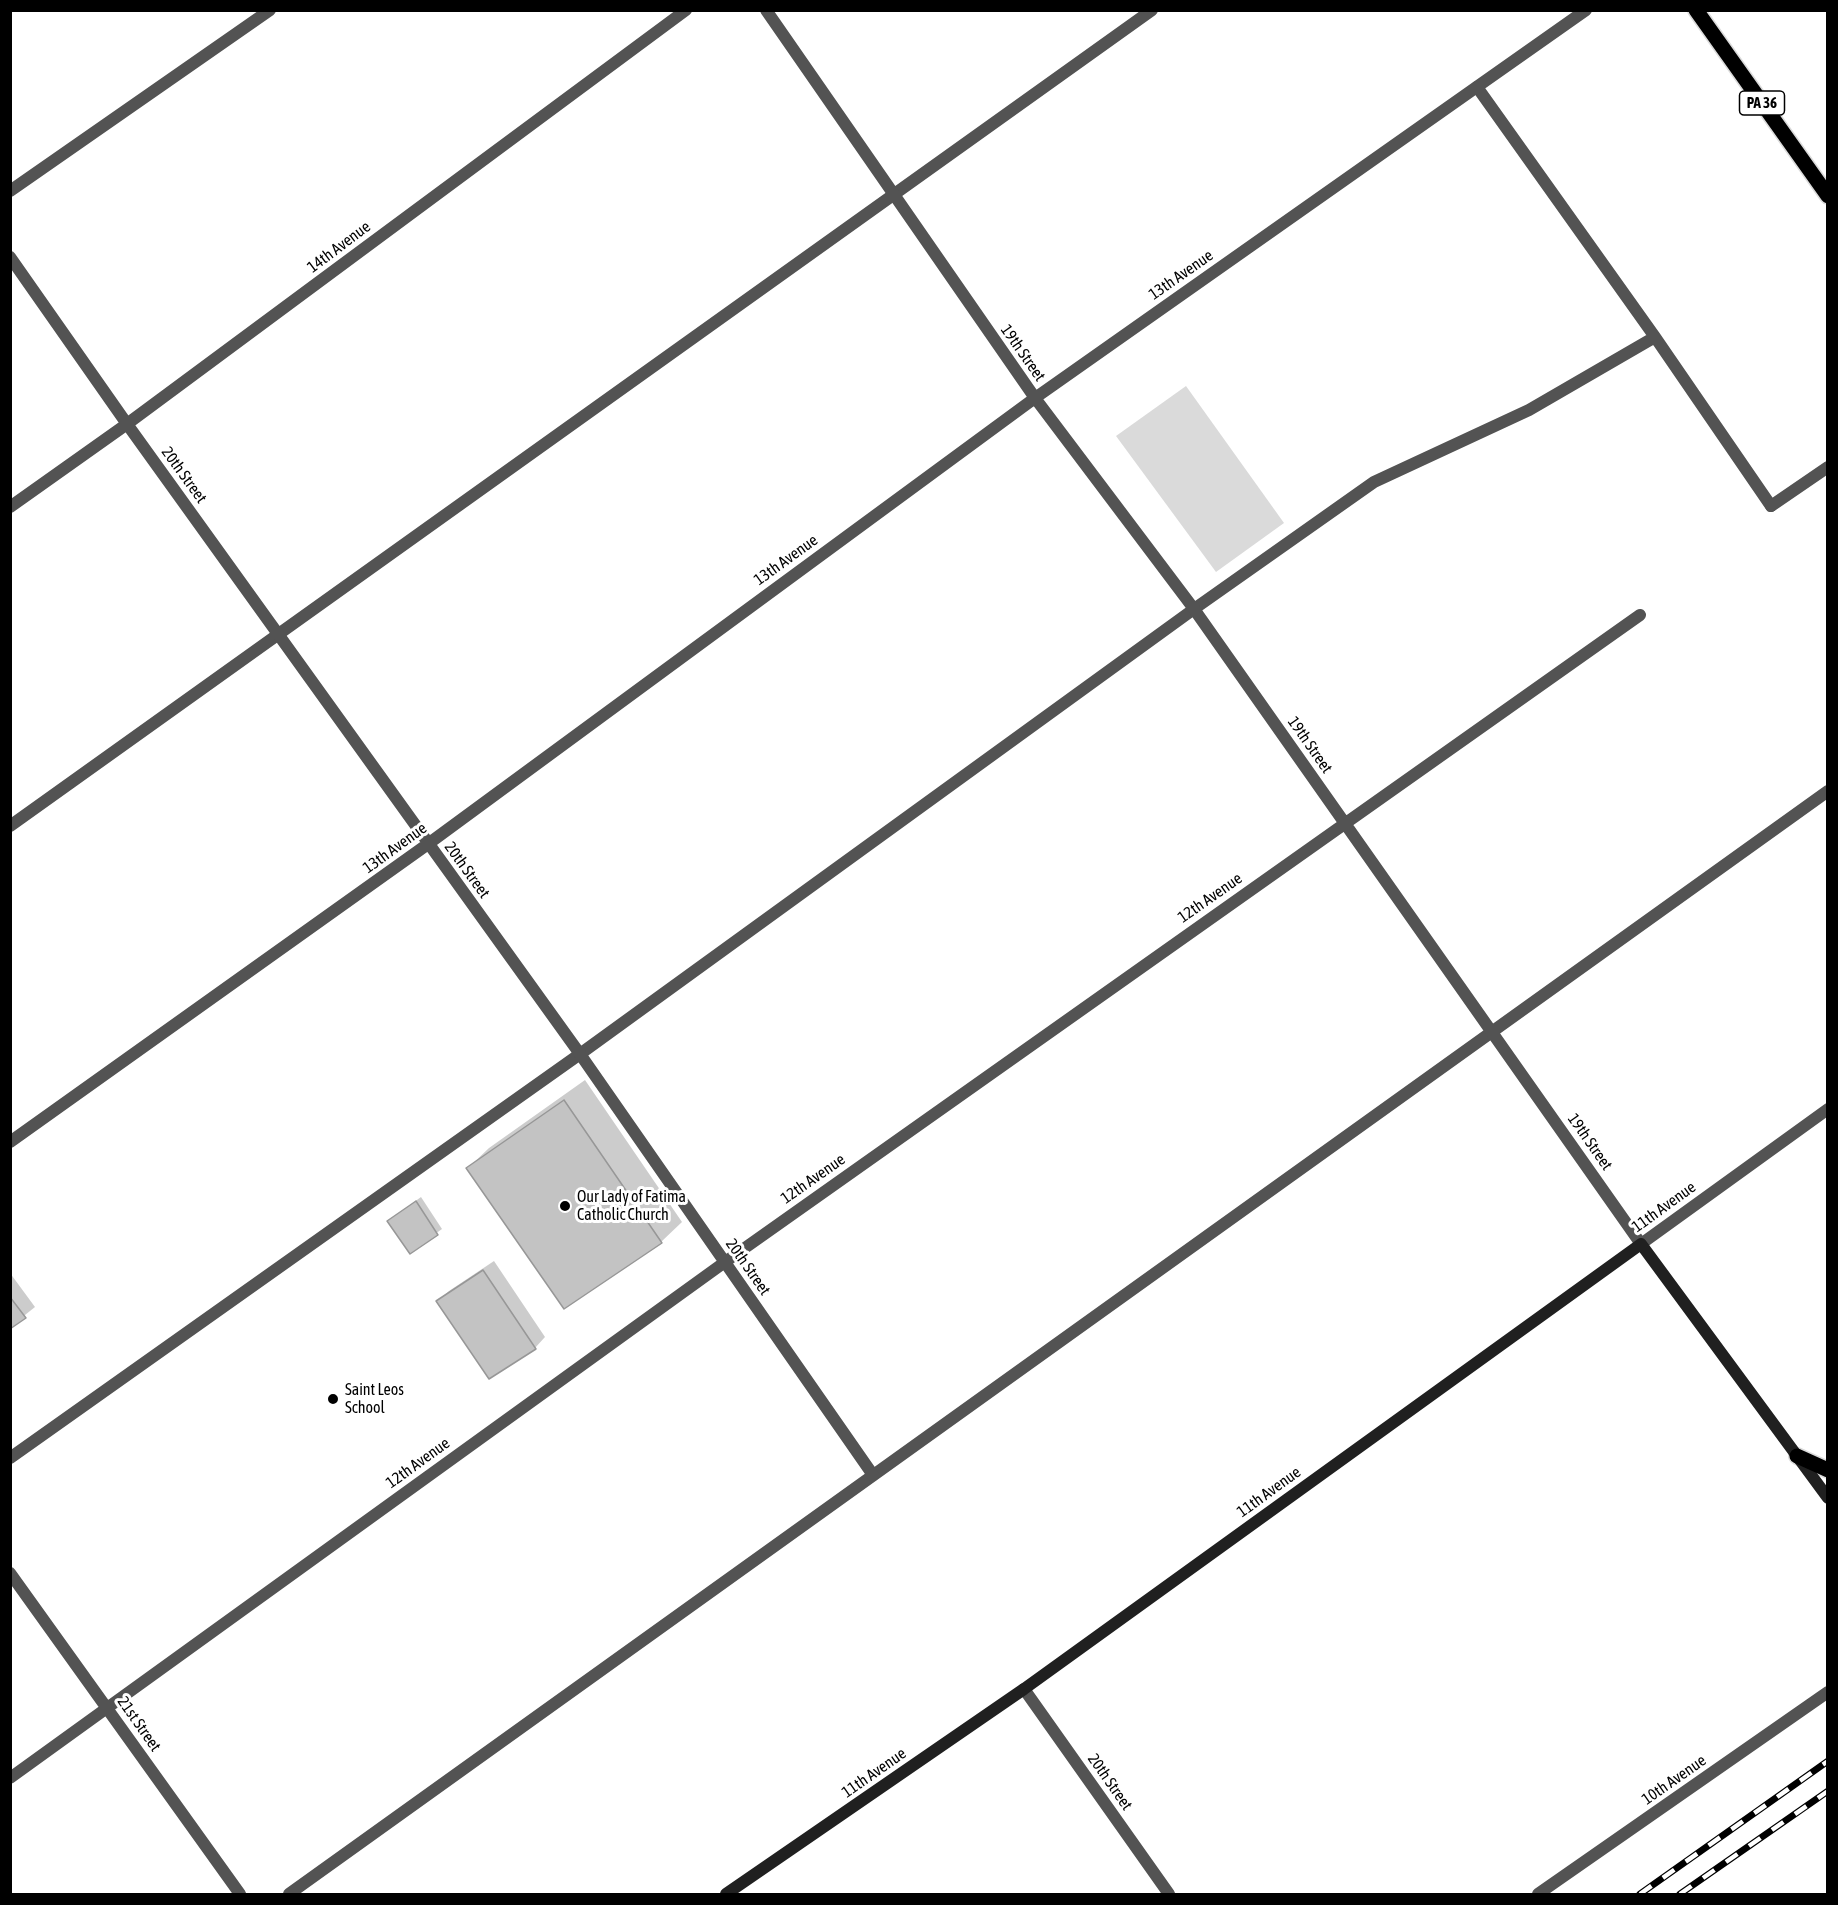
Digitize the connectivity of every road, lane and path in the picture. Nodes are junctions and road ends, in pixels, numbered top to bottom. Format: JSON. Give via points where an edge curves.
{"nodes":[{"id":1,"x":270,"y":10,"type":"edge"},
{"id":2,"x":686,"y":10,"type":"edge"},
{"id":3,"x":766,"y":10,"type":"edge"},
{"id":4,"x":1152,"y":10,"type":"edge"},
{"id":5,"x":1586,"y":10,"type":"edge"},
{"id":6,"x":1696,"y":10,"type":"edge"},
{"id":7,"x":1477,"y":87,"type":"junction"},
{"id":8,"x":10,"y":191,"type":"edge"},
{"id":9,"x":894,"y":194,"type":"junction"},
{"id":10,"x":1827,"y":196,"type":"edge"},
{"id":11,"x":10,"y":257,"type":"edge"},
{"id":12,"x":1654,"y":337,"type":"junction"},
{"id":13,"x":1035,"y":398,"type":"junction"},
{"id":14,"x":127,"y":424,"type":"junction"},
{"id":15,"x":1827,"y":468,"type":"edge"},
{"id":16,"x":10,"y":507,"type":"edge"},
{"id":17,"x":1194,"y":609,"type":"junction"},
{"id":18,"x":1640,"y":615,"type":"dead end"},
{"id":19,"x":279,"y":635,"type":"junction"},
{"id":20,"x":1827,"y":791,"type":"edge"},
{"id":21,"x":1345,"y":823,"type":"junction"},
{"id":22,"x":10,"y":826,"type":"edge"},
{"id":23,"x":428,"y":844,"type":"junction"},
{"id":24,"x":1491,"y":1032,"type":"junction"},
{"id":25,"x":580,"y":1054,"type":"junction"},
{"id":26,"x":1827,"y":1109,"type":"edge"},
{"id":27,"x":10,"y":1142,"type":"edge"},
{"id":28,"x":1641,"y":1244,"type":"junction"},
{"id":29,"x":725,"y":1262,"type":"junction"},
{"id":30,"x":1797,"y":1456,"type":"junction"},
{"id":31,"x":10,"y":1458,"type":"edge"},
{"id":32,"x":1827,"y":1470,"type":"edge"},
{"id":33,"x":873,"y":1475,"type":"junction"},
{"id":34,"x":1827,"y":1498,"type":"edge"},
{"id":35,"x":10,"y":1573,"type":"edge"},
{"id":36,"x":1024,"y":1689,"type":"junction"},
{"id":37,"x":1827,"y":1692,"type":"edge"},
{"id":38,"x":108,"y":1708,"type":"junction"},
{"id":39,"x":10,"y":1778,"type":"edge"},
{"id":40,"x":240,"y":1894,"type":"edge"},
{"id":41,"x":289,"y":1894,"type":"edge"},
{"id":42,"x":726,"y":1894,"type":"edge"},
{"id":43,"x":1169,"y":1894,"type":"edge"},
{"id":44,"x":1539,"y":1894,"type":"edge"}],
"edges":[{"from":1,"to":8,"type":"street"},
{"from":2,"to":14,"type":"street","name":"14th Avenue"},
{"from":3,"to":9,"type":"street","name":"19th Street"},
{"from":4,"to":9,"type":"street"},
{"from":5,"to":7,"type":"street","name":"13th Avenue"},
{"from":6,"to":10,"type":"main road","number":"PA 36"},
{"from":7,"to":12,"type":"street"},
{"from":7,"to":13,"type":"street","name":"13th Avenue"},
{"from":9,"to":13,"type":"street","name":"19th Street"},
{"from":9,"to":19,"type":"street"},
{"from":11,"to":14,"type":"street","name":"20th Street"},
{"from":12,"to":15,"type":"street","via":[[1771,506]]},
{"from":12,"to":17,"type":"street","via":[[1529,410],[1374,482]]},
{"from":13,"to":17,"type":"street","name":"19th Street"},
{"from":13,"to":23,"type":"street","name":"13th Avenue"},
{"from":14,"to":16,"type":"street","name":"14th Avenue"},
{"from":14,"to":19,"type":"street","name":"20th Street"},
{"from":17,"to":21,"type":"street","name":"19th Street"},
{"from":17,"to":25,"type":"street"},
{"from":18,"to":21,"type":"street","name":"12th Avenue"},
{"from":19,"to":22,"type":"street"},
{"from":19,"to":23,"type":"street","name":"20th Street"},
{"from":20,"to":24,"type":"street"},
{"from":21,"to":24,"type":"street","name":"19th Street"},
{"from":21,"to":29,"type":"street","name":"12th Avenue"},
{"from":23,"to":25,"type":"street","name":"20th Street"},
{"from":23,"to":27,"type":"street","name":"13th Avenue"},
{"from":24,"to":28,"type":"street","name":"19th Street"},
{"from":24,"to":33,"type":"street"},
{"from":25,"to":29,"type":"street","name":"20th Street"},
{"from":25,"to":31,"type":"street"},
{"from":26,"to":28,"type":"street","name":"11th Avenue"},
{"from":28,"to":30,"type":"street","name":"19th Street"},
{"from":28,"to":36,"type":"street","name":"11th Avenue"},
{"from":29,"to":33,"type":"street","name":"20th Street"},
{"from":29,"to":38,"type":"street","name":"12th Avenue"},
{"from":30,"to":32,"type":"main road"},
{"from":30,"to":34,"type":"street","name":"19th Street"},
{"from":33,"to":41,"type":"street"},
{"from":35,"to":38,"type":"street","name":"21st Street"},
{"from":36,"to":42,"type":"street","name":"11th Avenue"},
{"from":36,"to":43,"type":"street","name":"20th Street"},
{"from":37,"to":44,"type":"street","name":"10th Avenue"},
{"from":38,"to":39,"type":"street","name":"12th Avenue"},
{"from":38,"to":40,"type":"street","name":"21st Street"}]}
